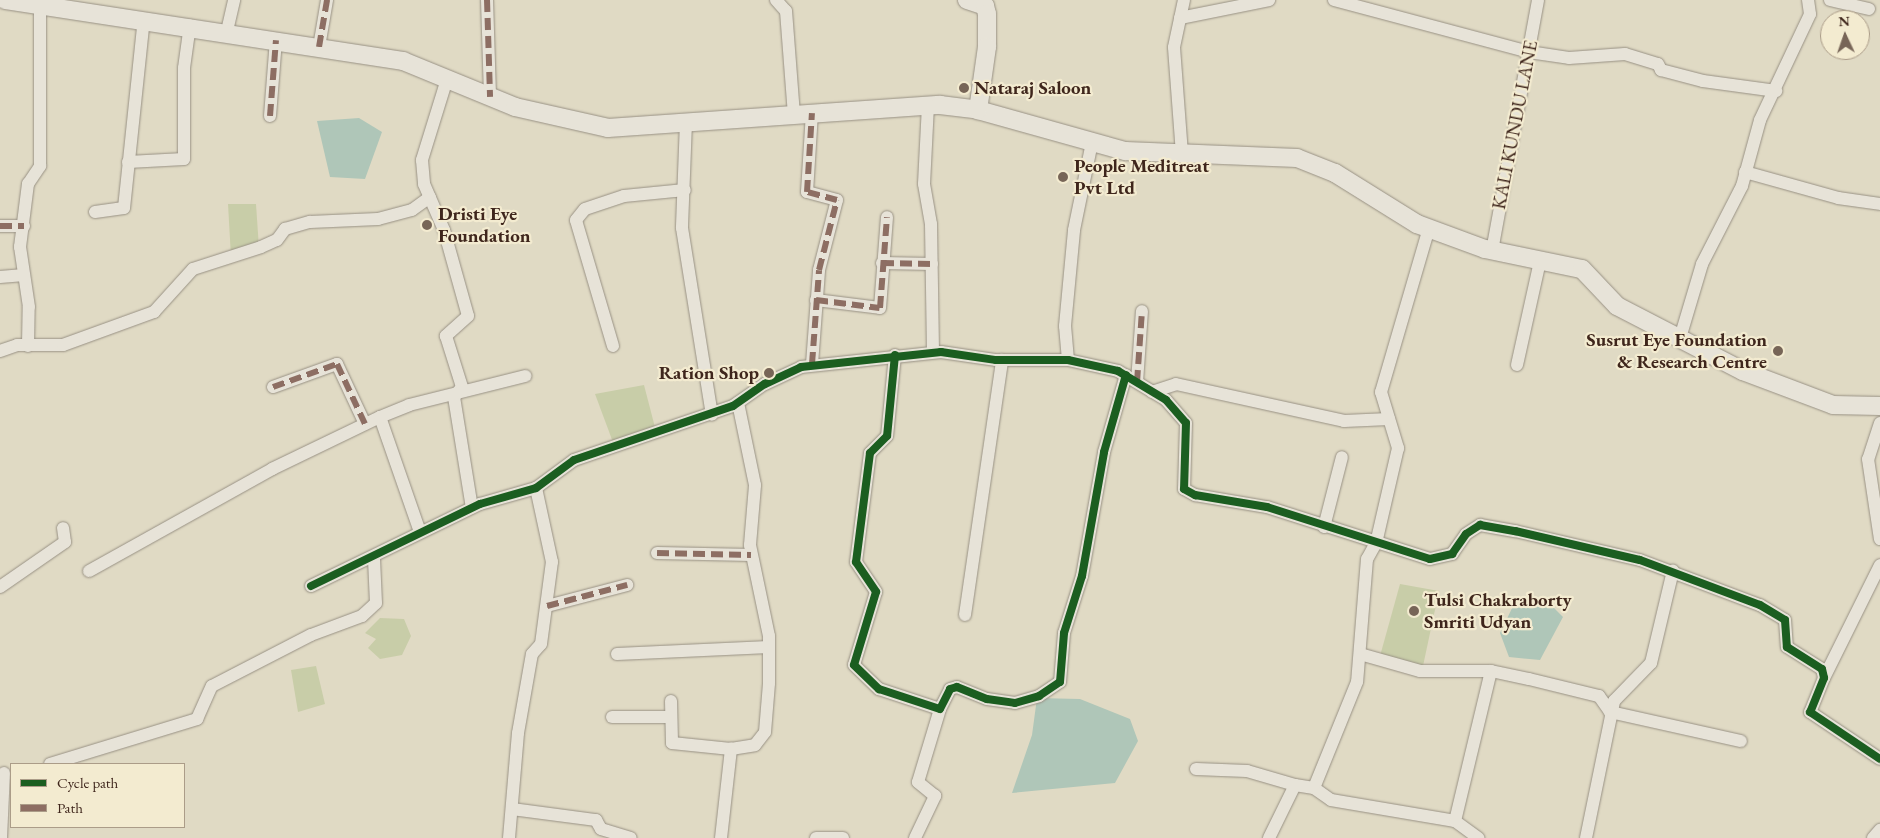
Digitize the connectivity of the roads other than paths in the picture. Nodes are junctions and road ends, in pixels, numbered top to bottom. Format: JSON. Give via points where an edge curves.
{"nodes":[{"id":1,"x":5,"y":0,"type":"edge"},
{"id":2,"x":234,"y":0,"type":"edge"},
{"id":3,"x":327,"y":0,"type":"edge"},
{"id":4,"x":487,"y":0,"type":"edge"},
{"id":5,"x":776,"y":0,"type":"edge"},
{"id":6,"x":967,"y":0,"type":"edge"},
{"id":7,"x":1184,"y":0,"type":"edge"},
{"id":8,"x":1270,"y":0,"type":"edge"},
{"id":9,"x":1334,"y":0,"type":"edge"},
{"id":10,"x":1538,"y":0,"type":"edge"},
{"id":11,"x":1808,"y":0,"type":"edge"},
{"id":12,"x":1830,"y":0,"type":"edge"},
{"id":13,"x":40,"y":7,"type":"junction"},
{"id":14,"x":1869,"y":9,"type":"dead end"},
{"id":15,"x":1180,"y":18,"type":"junction"},
{"id":16,"x":144,"y":19,"type":"junction"},
{"id":17,"x":190,"y":25,"type":"junction"},
{"id":18,"x":226,"y":31,"type":"junction"},
{"id":19,"x":276,"y":40,"type":"junction"},
{"id":20,"x":319,"y":47,"type":"junction"},
{"id":21,"x":1530,"y":52,"type":"junction"},
{"id":22,"x":447,"y":79,"type":"junction"},
{"id":23,"x":1776,"y":91,"type":"junction"},
{"id":24,"x":490,"y":97,"type":"junction"},
{"id":25,"x":928,"y":105,"type":"junction"},
{"id":26,"x":978,"y":110,"type":"junction"},
{"id":27,"x":812,"y":113,"type":"junction"},
{"id":28,"x":794,"y":115,"type":"junction"},
{"id":29,"x":270,"y":116,"type":"dead end"},
{"id":30,"x":686,"y":122,"type":"junction"},
{"id":31,"x":1092,"y":142,"type":"junction"},
{"id":32,"x":1182,"y":154,"type":"junction"},
{"id":33,"x":128,"y":162,"type":"junction"},
{"id":34,"x":1746,"y":172,"type":"junction"},
{"id":35,"x":685,"y":190,"type":"junction"},
{"id":36,"x":430,"y":197,"type":"junction"},
{"id":37,"x":1880,"y":204,"type":"edge"},
{"id":38,"x":95,"y":212,"type":"dead end"},
{"id":39,"x":887,"y":217,"type":"dead end"},
{"id":40,"x":0,"y":226,"type":"edge"},
{"id":41,"x":24,"y":226,"type":"junction"},
{"id":42,"x":1429,"y":228,"type":"junction"},
{"id":43,"x":1492,"y":251,"type":"junction"},
{"id":44,"x":1540,"y":260,"type":"junction"},
{"id":45,"x":882,"y":263,"type":"junction"},
{"id":46,"x":932,"y":264,"type":"junction"},
{"id":47,"x":21,"y":275,"type":"junction"},
{"id":48,"x":0,"y":276,"type":"edge"},
{"id":49,"x":816,"y":300,"type":"junction"},
{"id":50,"x":1142,"y":311,"type":"dead end"},
{"id":51,"x":1680,"y":338,"type":"junction"},
{"id":52,"x":28,"y":346,"type":"junction"},
{"id":53,"x":613,"y":346,"type":"dead end"},
{"id":54,"x":0,"y":351,"type":"edge"},
{"id":55,"x":932,"y":352,"type":"junction"},
{"id":56,"x":895,"y":355,"type":"junction"},
{"id":57,"x":1002,"y":360,"type":"junction"},
{"id":58,"x":1068,"y":360,"type":"junction"},
{"id":59,"x":812,"y":364,"type":"junction"},
{"id":60,"x":1517,"y":365,"type":"dead end"},
{"id":61,"x":525,"y":376,"type":"dead end"},
{"id":62,"x":1131,"y":379,"type":"junction"},
{"id":63,"x":273,"y":387,"type":"dead end"},
{"id":64,"x":1152,"y":392,"type":"junction"},
{"id":65,"x":454,"y":397,"type":"junction"},
{"id":66,"x":738,"y":403,"type":"junction"},
{"id":67,"x":1880,"y":406,"type":"edge"},
{"id":68,"x":712,"y":415,"type":"junction"},
{"id":69,"x":380,"y":417,"type":"junction"},
{"id":70,"x":1880,"y":418,"type":"edge"},
{"id":71,"x":1390,"y":419,"type":"junction"},
{"id":72,"x":1880,"y":423,"type":"edge"},
{"id":73,"x":365,"y":424,"type":"junction"},
{"id":74,"x":1342,"y":457,"type":"dead end"},
{"id":75,"x":536,"y":488,"type":"junction"},
{"id":76,"x":472,"y":508,"type":"junction"},
{"id":77,"x":1324,"y":527,"type":"junction"},
{"id":78,"x":63,"y":528,"type":"dead end"},
{"id":79,"x":420,"y":532,"type":"junction"},
{"id":80,"x":1880,"y":539,"type":"edge"},
{"id":81,"x":1376,"y":543,"type":"junction"},
{"id":82,"x":657,"y":553,"type":"dead end"},
{"id":83,"x":751,"y":555,"type":"junction"},
{"id":84,"x":374,"y":559,"type":"junction"},
{"id":85,"x":1880,"y":565,"type":"edge"},
{"id":86,"x":89,"y":571,"type":"dead end"},
{"id":87,"x":1673,"y":572,"type":"junction"},
{"id":88,"x":627,"y":585,"type":"dead end"},
{"id":89,"x":311,"y":586,"type":"dead end"},
{"id":90,"x":0,"y":587,"type":"edge"},
{"id":91,"x":547,"y":606,"type":"junction"},
{"id":92,"x":965,"y":615,"type":"dead end"},
{"id":93,"x":769,"y":648,"type":"junction"},
{"id":94,"x":617,"y":654,"type":"dead end"},
{"id":95,"x":1360,"y":654,"type":"junction"},
{"id":96,"x":1491,"y":671,"type":"junction"},
{"id":97,"x":1824,"y":678,"type":"junction"},
{"id":98,"x":671,"y":701,"type":"dead end"},
{"id":99,"x":940,"y":709,"type":"junction"},
{"id":100,"x":1610,"y":712,"type":"junction"},
{"id":101,"x":612,"y":717,"type":"dead end"},
{"id":102,"x":670,"y":717,"type":"junction"},
{"id":103,"x":1742,"y":741,"type":"dead end"},
{"id":104,"x":731,"y":749,"type":"junction"},
{"id":105,"x":1880,"y":759,"type":"edge"},
{"id":106,"x":53,"y":763,"type":"edge"},
{"id":107,"x":1196,"y":769,"type":"dead end"},
{"id":108,"x":5,"y":773,"type":"edge"},
{"id":109,"x":1295,"y":785,"type":"junction"},
{"id":110,"x":1314,"y":788,"type":"junction"},
{"id":111,"x":512,"y":809,"type":"junction"},
{"id":112,"x":1455,"y":821,"type":"junction"},
{"id":113,"x":1880,"y":830,"type":"edge"},
{"id":114,"x":1,"y":838,"type":"edge"},
{"id":115,"x":509,"y":838,"type":"edge"},
{"id":116,"x":631,"y":838,"type":"edge"},
{"id":117,"x":721,"y":838,"type":"edge"},
{"id":118,"x":816,"y":838,"type":"edge"},
{"id":119,"x":843,"y":838,"type":"edge"},
{"id":120,"x":915,"y":838,"type":"edge"},
{"id":121,"x":1269,"y":838,"type":"edge"},
{"id":122,"x":1478,"y":838,"type":"edge"},
{"id":123,"x":1586,"y":838,"type":"edge"},
{"id":124,"x":1873,"y":838,"type":"edge"}],
"edges":[{"from":1,"to":13,"type":"main road"},
{"from":2,"to":18,"type":"street"},
{"from":3,"to":20,"type":"street"},
{"from":4,"to":24,"type":"street"},
{"from":5,"to":28,"type":"street","via":[[786,12]]},
{"from":6,"to":26,"type":"main road","via":[[985,6],[987,14],[987,47]]},
{"from":7,"to":15,"type":"street"},
{"from":8,"to":15,"type":"street"},
{"from":9,"to":21,"type":"street"},
{"from":10,"to":21,"type":"street","name":"KALI KUNDU LANE"},
{"from":11,"to":23,"type":"street","via":[[1810,14]]},
{"from":12,"to":14,"type":"street"},
{"from":13,"to":16,"type":"main road"},
{"from":13,"to":41,"type":"street","via":[[40,166],[28,184]]},
{"from":15,"to":32,"type":"street","via":[[1174,47]]},
{"from":16,"to":17,"type":"main road"},
{"from":16,"to":33,"type":"street"},
{"from":17,"to":18,"type":"main road"},
{"from":17,"to":33,"type":"street","via":[[184,68],[184,159]]},
{"from":18,"to":19,"type":"main road"},
{"from":19,"to":20,"type":"main road"},
{"from":19,"to":29,"type":"street"},
{"from":20,"to":22,"type":"main road","via":[[403,61]]},
{"from":21,"to":23,"type":"street","via":[[1569,58],[1625,54],[1658,64],[1661,70],[1703,81]]},
{"from":21,"to":43,"type":"street","name":"KALI KUNDU LANE"},
{"from":22,"to":24,"type":"main road"},
{"from":22,"to":36,"type":"street","via":[[422,160]]},
{"from":23,"to":34,"type":"street","via":[[1760,120]]},
{"from":24,"to":30,"type":"main road","via":[[515,107],[608,128]]},
{"from":25,"to":26,"type":"main road"},
{"from":25,"to":27,"type":"main road"},
{"from":25,"to":46,"type":"street","via":[[924,184]]},
{"from":26,"to":31,"type":"main road"},
{"from":27,"to":28,"type":"main road"},
{"from":27,"to":49,"type":"street","via":[[806,192],[837,200]]},
{"from":28,"to":30,"type":"main road"},
{"from":30,"to":35,"type":"street"},
{"from":31,"to":32,"type":"main road","via":[[1125,151]]},
{"from":31,"to":58,"type":"street","via":[[1073,239],[1066,326]]},
{"from":32,"to":42,"type":"main road","via":[[1297,158],[1335,173]]},
{"from":33,"to":38,"type":"street","via":[[124,208]]},
{"from":34,"to":37,"type":"street","via":[[1838,198]]},
{"from":34,"to":51,"type":"street","via":[[1702,264]]},
{"from":35,"to":53,"type":"street","via":[[624,196],[585,209],[576,220]]},
{"from":35,"to":68,"type":"street","via":[[684,250]]},
{"from":36,"to":52,"type":"street","via":[[412,210],[378,219],[310,222],[285,229],[277,240],[261,247],[193,269],[154,312],[63,345]]},
{"from":36,"to":65,"type":"street","via":[[468,316],[446,336],[462,387]]},
{"from":39,"to":45,"type":"street"},
{"from":40,"to":41,"type":"street"},
{"from":41,"to":47,"type":"street"},
{"from":42,"to":43,"type":"main road"},
{"from":42,"to":71,"type":"street","via":[[1381,392]]},
{"from":43,"to":44,"type":"main road"},
{"from":44,"to":51,"type":"main road","via":[[1582,269],[1617,306]]},
{"from":44,"to":60,"type":"street"},
{"from":45,"to":46,"type":"street"},
{"from":45,"to":49,"type":"street","via":[[880,308]]},
{"from":46,"to":55,"type":"street"},
{"from":47,"to":48,"type":"street"},
{"from":47,"to":52,"type":"street","via":[[29,307]]},
{"from":49,"to":59,"type":"street"},
{"from":50,"to":62,"type":"street"},
{"from":51,"to":67,"type":"main road","via":[[1743,371],[1833,405]]},
{"from":52,"to":54,"type":"street"},
{"from":55,"to":56,"type":"street"},
{"from":55,"to":57,"type":"street"},
{"from":56,"to":59,"type":"street"},
{"from":56,"to":99,"type":"street","via":[[886,436],[870,453],[861,517],[856,562],[876,592],[854,665],[879,689]]},
{"from":57,"to":58,"type":"street"},
{"from":57,"to":92,"type":"street"},
{"from":58,"to":62,"type":"street"},
{"from":59,"to":66,"type":"street","via":[[765,384]]},
{"from":61,"to":65,"type":"street"},
{"from":62,"to":64,"type":"street"},
{"from":62,"to":99,"type":"street","via":[[1104,452],[1082,576],[1064,633],[1060,682],[1039,696],[1015,703],[986,699],[957,687],[950,689]]},
{"from":63,"to":73,"type":"street","via":[[337,364]]},
{"from":64,"to":71,"type":"street","via":[[1176,384],[1344,421]]},
{"from":64,"to":77,"type":"street","via":[[1186,423],[1184,489],[1267,508]]},
{"from":65,"to":69,"type":"street","via":[[409,405]]},
{"from":65,"to":76,"type":"street"},
{"from":66,"to":68,"type":"street"},
{"from":66,"to":83,"type":"street","via":[[755,485]]},
{"from":67,"to":70,"type":"street"},
{"from":68,"to":75,"type":"street","via":[[574,460]]},
{"from":69,"to":73,"type":"street"},
{"from":69,"to":79,"type":"street"},
{"from":71,"to":81,"type":"street","via":[[1398,448]]},
{"from":72,"to":80,"type":"street","via":[[1868,459]]},
{"from":73,"to":86,"type":"street","via":[[272,469]]},
{"from":74,"to":77,"type":"street"},
{"from":75,"to":76,"type":"street"},
{"from":75,"to":91,"type":"street","via":[[552,562]]},
{"from":76,"to":79,"type":"street"},
{"from":77,"to":81,"type":"street"},
{"from":78,"to":90,"type":"street","via":[[64,542]]},
{"from":79,"to":84,"type":"street"},
{"from":81,"to":87,"type":"street","via":[[1430,559],[1452,554],[1466,534],[1480,525]]},
{"from":81,"to":95,"type":"street","via":[[1368,559],[1361,598]]},
{"from":82,"to":83,"type":"street"},
{"from":83,"to":93,"type":"street"},
{"from":84,"to":89,"type":"street"},
{"from":84,"to":106,"type":"street","via":[[376,603],[362,616],[311,635],[212,686],[197,719]]},
{"from":85,"to":97,"type":"street"},
{"from":87,"to":97,"type":"street","via":[[1760,605],[1785,620],[1787,647],[1822,669]]},
{"from":87,"to":100,"type":"street","via":[[1651,663],[1614,701]]},
{"from":88,"to":91,"type":"street"},
{"from":91,"to":111,"type":"street","via":[[541,644],[532,654],[518,733]]},
{"from":93,"to":94,"type":"street"},
{"from":93,"to":104,"type":"street","via":[[766,732],[755,745]]},
{"from":95,"to":96,"type":"street","via":[[1420,671]]},
{"from":95,"to":110,"type":"street","via":[[1347,715]]},
{"from":96,"to":100,"type":"street","via":[[1599,696]]},
{"from":96,"to":112,"type":"street"},
{"from":97,"to":105,"type":"street","via":[[1810,712]]},
{"from":98,"to":102,"type":"street"},
{"from":99,"to":120,"type":"street","via":[[918,782],[935,796]]},
{"from":100,"to":103,"type":"street"},
{"from":100,"to":123,"type":"street","via":[[1607,751],[1598,771]]},
{"from":101,"to":102,"type":"street"},
{"from":102,"to":104,"type":"street","via":[[670,738],[676,746]]},
{"from":104,"to":117,"type":"street"},
{"from":107,"to":109,"type":"street","via":[[1247,771]]},
{"from":108,"to":114,"type":"street"},
{"from":109,"to":110,"type":"street"},
{"from":109,"to":121,"type":"street"},
{"from":110,"to":112,"type":"street","via":[[1331,800]]},
{"from":111,"to":115,"type":"street"},
{"from":111,"to":116,"type":"street","via":[[596,820],[600,829]]},
{"from":112,"to":122,"type":"street"},
{"from":113,"to":124,"type":"street"},
{"from":118,"to":119,"type":"street"}]}
